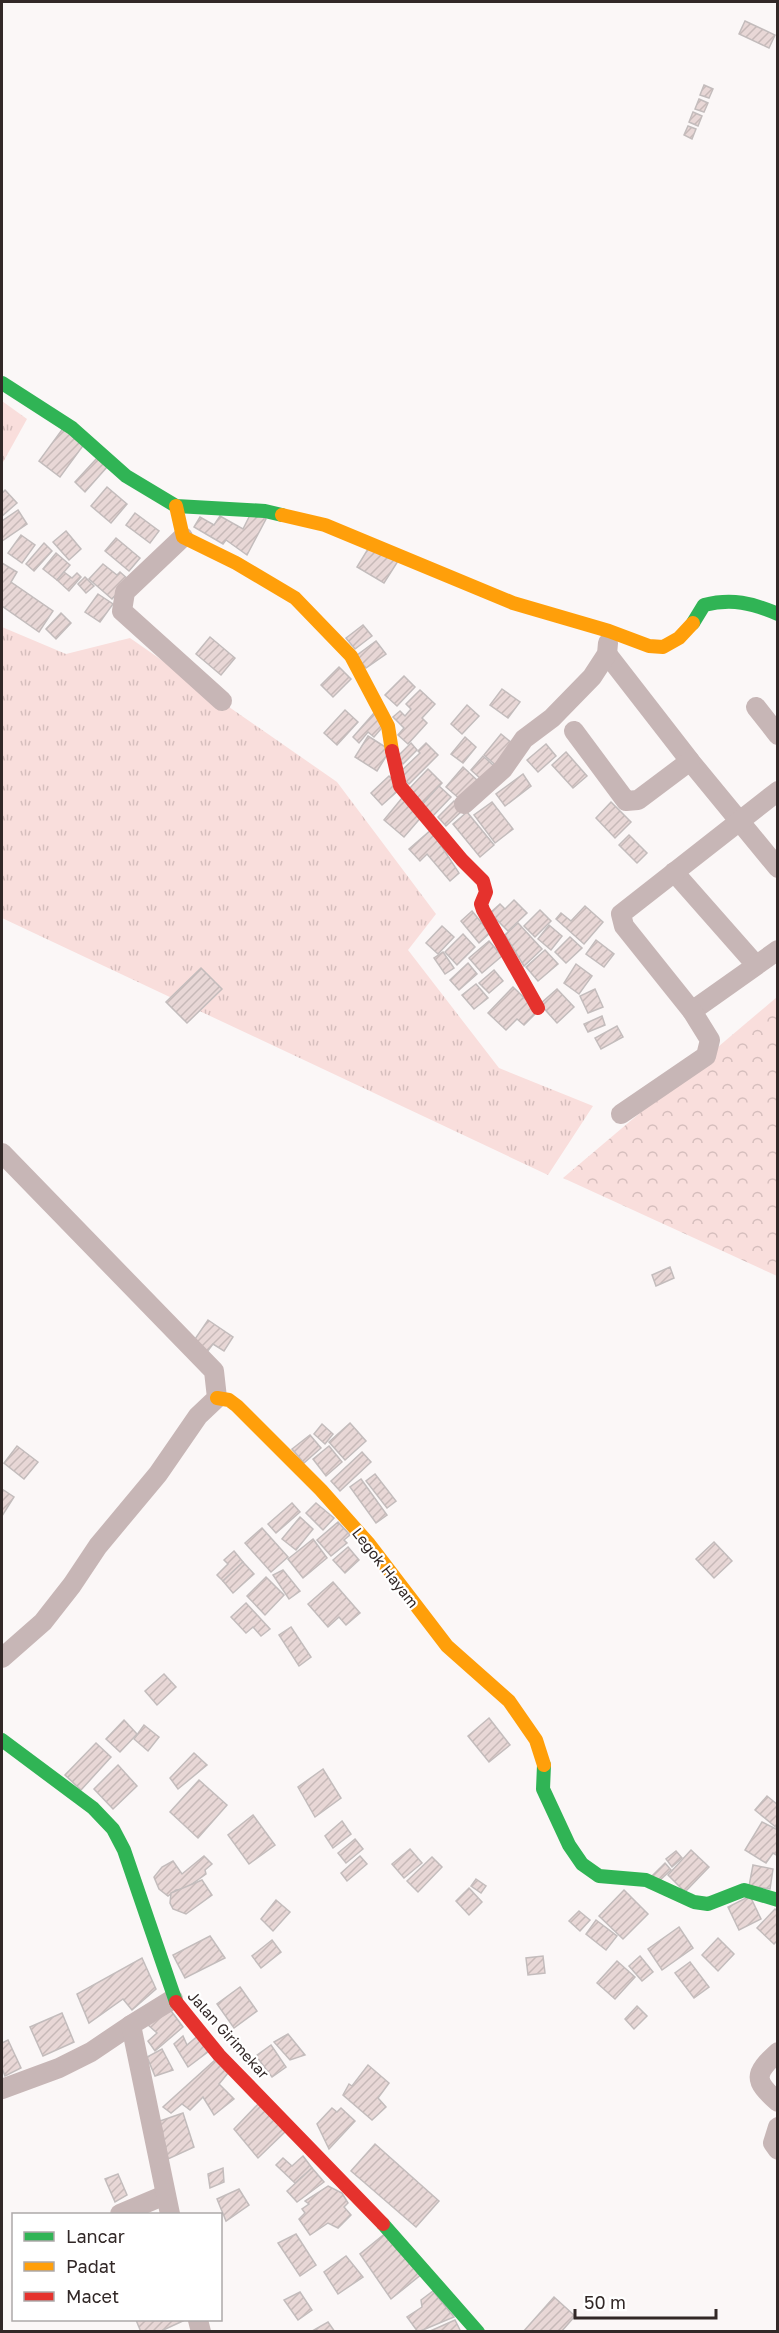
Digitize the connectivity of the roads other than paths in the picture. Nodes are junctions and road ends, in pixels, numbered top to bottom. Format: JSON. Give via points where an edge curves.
{"nodes":[{"id":1,"x":2,"y":383,"type":"edge"},
{"id":2,"x":176,"y":506,"type":"junction"},
{"id":3,"x":183,"y":537,"type":"junction"},
{"id":4,"x":777,"y":614,"type":"edge"},
{"id":5,"x":609,"y":631,"type":"junction"},
{"id":6,"x":607,"y":654,"type":"junction"},
{"id":7,"x":222,"y":700,"type":"dead end"},
{"id":8,"x":756,"y":707,"type":"dead end"},
{"id":9,"x":574,"y":731,"type":"dead end"},
{"id":10,"x":777,"y":735,"type":"edge"},
{"id":11,"x":690,"y":761,"type":"junction"},
{"id":12,"x":777,"y":791,"type":"edge"},
{"id":13,"x":464,"y":804,"type":"dead end"},
{"id":14,"x":740,"y":820,"type":"junction"},
{"id":15,"x":777,"y":868,"type":"edge"},
{"id":16,"x":674,"y":872,"type":"junction"},
{"id":17,"x":777,"y":950,"type":"edge"},
{"id":18,"x":756,"y":965,"type":"junction"},
{"id":19,"x":538,"y":1008,"type":"dead end"},
{"id":20,"x":692,"y":1011,"type":"junction"},
{"id":21,"x":621,"y":1114,"type":"dead end"},
{"id":22,"x":2,"y":1152,"type":"edge"},
{"id":23,"x":217,"y":1398,"type":"junction"},
{"id":24,"x":2,"y":1658,"type":"edge"},
{"id":25,"x":2,"y":1740,"type":"edge"},
{"id":26,"x":777,"y":1900,"type":"edge"},
{"id":27,"x":172,"y":1999,"type":"junction"},
{"id":28,"x":131,"y":2025,"type":"junction"},
{"id":29,"x":777,"y":2052,"type":"edge"},
{"id":30,"x":2,"y":2090,"type":"edge"},
{"id":31,"x":777,"y":2102,"type":"edge"},
{"id":32,"x":777,"y":2127,"type":"edge"},
{"id":33,"x":777,"y":2150,"type":"edge"},
{"id":34,"x":165,"y":2195,"type":"junction"},
{"id":35,"x":122,"y":2213,"type":"edge"},
{"id":36,"x":170,"y":2213,"type":"edge"},
{"id":37,"x":478,"y":2331,"type":"edge"}],
"edges":[{"from":1,"to":2,"type":"street","via":[[72,428],[126,476]]},
{"from":2,"to":3,"type":"street"},
{"from":2,"to":5,"type":"street","via":[[265,511],[325,525],[513,603]]},
{"from":3,"to":7,"type":"street","via":[[125,592],[122,611]]},
{"from":3,"to":19,"type":"street","via":[[295,598],[351,656],[388,726],[400,786],[483,881],[483,910]]},
{"from":4,"to":5,"type":"street","via":[[747,602],[725,599],[704,605],[690,627],[663,647],[649,646]]},
{"from":5,"to":6,"type":"street"},
{"from":6,"to":11,"type":"street"},
{"from":6,"to":13,"type":"street","via":[[592,677],[552,718],[524,739],[503,769]]},
{"from":8,"to":10,"type":"street"},
{"from":9,"to":11,"type":"street","via":[[622,798],[632,802]]},
{"from":11,"to":14,"type":"street"},
{"from":12,"to":14,"type":"street"},
{"from":14,"to":15,"type":"street"},
{"from":14,"to":16,"type":"street"},
{"from":16,"to":18,"type":"street"},
{"from":16,"to":20,"type":"street","via":[[621,914],[624,926]]},
{"from":17,"to":18,"type":"street"},
{"from":18,"to":20,"type":"street"},
{"from":20,"to":21,"type":"street","via":[[710,1040],[706,1056]]},
{"from":22,"to":23,"type":"street","via":[[214,1371]]},
{"from":23,"to":24,"type":"street","via":[[198,1416],[44,1622]]},
{"from":23,"to":26,"type":"street","name":"Legok Hayam","via":[[237,1406],[321,1490],[369,1544],[447,1646],[509,1701],[536,1740],[544,1766],[543,1789],[582,1864],[599,1876],[646,1880],[694,1902],[708,1904],[744,1890]]},
{"from":25,"to":27,"type":"street","name":"Jalan Girimekar","via":[[93,1808],[113,1829],[124,1850]]},
{"from":27,"to":28,"type":"street"},
{"from":27,"to":37,"type":"street","name":"Jalan Girimekar","via":[[219,2055],[405,2247]]},
{"from":28,"to":30,"type":"street","via":[[91,2052]]},
{"from":28,"to":34,"type":"street"},
{"from":29,"to":31,"type":"street","via":[[758,2079]]},
{"from":32,"to":33,"type":"street","via":[[773,2143]]},
{"from":34,"to":35,"type":"street"},
{"from":34,"to":36,"type":"street"}]}
